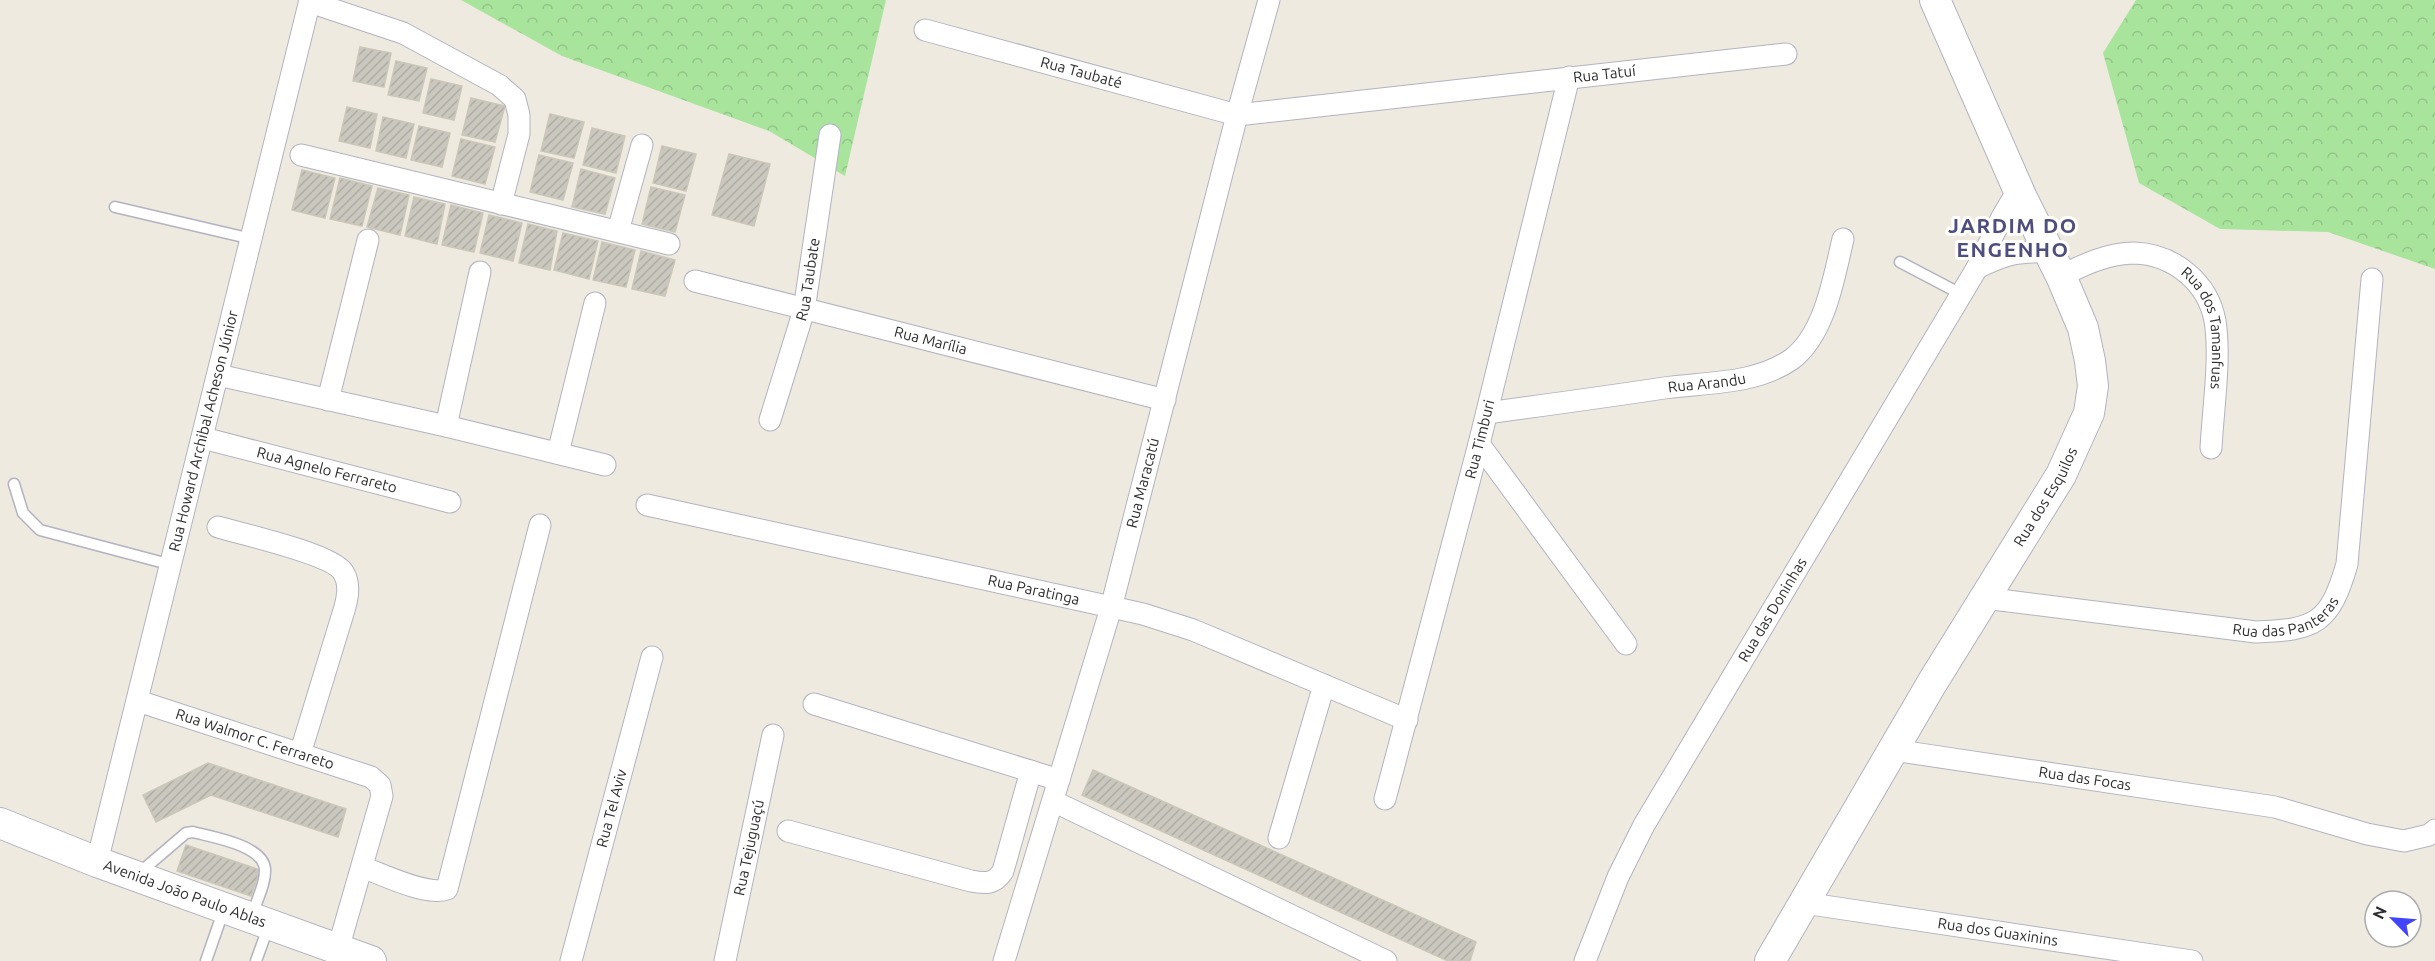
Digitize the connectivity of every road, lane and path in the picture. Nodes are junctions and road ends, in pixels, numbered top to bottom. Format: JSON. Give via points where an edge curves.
{"nodes":[{"id":1,"x":1269,"y":0,"type":"edge"},
{"id":2,"x":1935,"y":0,"type":"edge"},
{"id":3,"x":310,"y":1,"type":"edge"},
{"id":4,"x":925,"y":30,"type":"dead end"},
{"id":5,"x":1786,"y":54,"type":"dead end"},
{"id":6,"x":1569,"y":77,"type":"junction"},
{"id":7,"x":1237,"y":115,"type":"junction"},
{"id":8,"x":830,"y":135,"type":"dead end"},
{"id":9,"x":642,"y":145,"type":"dead end"},
{"id":10,"x":301,"y":155,"type":"dead end"},
{"id":11,"x":2019,"y":190,"type":"junction"},
{"id":12,"x":501,"y":204,"type":"junction"},
{"id":13,"x":115,"y":207,"type":"dead end"},
{"id":14,"x":618,"y":231,"type":"junction"},
{"id":15,"x":252,"y":239,"type":"junction"},
{"id":16,"x":1843,"y":239,"type":"dead end"},
{"id":17,"x":368,"y":240,"type":"dead end"},
{"id":18,"x":669,"y":244,"type":"dead end"},
{"id":19,"x":1900,"y":262,"type":"dead end"},
{"id":20,"x":2055,"y":264,"type":"junction"},
{"id":21,"x":1977,"y":268,"type":"junction"},
{"id":22,"x":480,"y":272,"type":"dead end"},
{"id":23,"x":2372,"y":279,"type":"dead end"},
{"id":24,"x":695,"y":281,"type":"dead end"},
{"id":25,"x":1961,"y":294,"type":"junction"},
{"id":26,"x":595,"y":303,"type":"dead end"},
{"id":27,"x":804,"y":310,"type":"junction"},
{"id":28,"x":218,"y":375,"type":"junction"},
{"id":29,"x":328,"y":400,"type":"junction"},
{"id":30,"x":1165,"y":400,"type":"junction"},
{"id":31,"x":1487,"y":413,"type":"junction"},
{"id":32,"x":770,"y":420,"type":"dead end"},
{"id":33,"x":446,"y":426,"type":"junction"},
{"id":34,"x":203,"y":438,"type":"junction"},
{"id":35,"x":1479,"y":444,"type":"junction"},
{"id":36,"x":2211,"y":448,"type":"dead end"},
{"id":37,"x":558,"y":453,"type":"junction"},
{"id":38,"x":605,"y":465,"type":"dead end"},
{"id":39,"x":14,"y":484,"type":"dead end"},
{"id":40,"x":450,"y":502,"type":"dead end"},
{"id":41,"x":647,"y":505,"type":"dead end"},
{"id":42,"x":540,"y":525,"type":"dead end"},
{"id":43,"x":218,"y":527,"type":"dead end"},
{"id":44,"x":172,"y":565,"type":"junction"},
{"id":45,"x":1984,"y":598,"type":"junction"},
{"id":46,"x":1111,"y":608,"type":"junction"},
{"id":47,"x":1626,"y":644,"type":"dead end"},
{"id":48,"x":652,"y":657,"type":"dead end"},
{"id":49,"x":1324,"y":685,"type":"junction"},
{"id":50,"x":138,"y":701,"type":"junction"},
{"id":51,"x":814,"y":704,"type":"dead end"},
{"id":52,"x":1407,"y":720,"type":"junction"},
{"id":53,"x":773,"y":735,"type":"dead end"},
{"id":54,"x":1893,"y":750,"type":"junction"},
{"id":55,"x":300,"y":754,"type":"junction"},
{"id":56,"x":1030,"y":771,"type":"junction"},
{"id":57,"x":1059,"y":780,"type":"junction"},
{"id":58,"x":1385,"y":799,"type":"dead end"},
{"id":59,"x":1053,"y":801,"type":"junction"},
{"id":60,"x":0,"y":823,"type":"edge"},
{"id":61,"x":2435,"y":830,"type":"edge"},
{"id":62,"x":788,"y":831,"type":"dead end"},
{"id":63,"x":1279,"y":838,"type":"dead end"},
{"id":64,"x":97,"y":862,"type":"junction"},
{"id":65,"x":362,"y":867,"type":"junction"},
{"id":66,"x":135,"y":876,"type":"junction"},
{"id":67,"x":1804,"y":903,"type":"junction"},
{"id":68,"x":248,"y":917,"type":"junction"},
{"id":69,"x":338,"y":949,"type":"junction"},
{"id":70,"x":206,"y":961,"type":"edge"},
{"id":71,"x":256,"y":961,"type":"edge"},
{"id":72,"x":371,"y":961,"type":"edge"},
{"id":73,"x":571,"y":961,"type":"edge"},
{"id":74,"x":725,"y":961,"type":"edge"},
{"id":75,"x":1005,"y":961,"type":"edge"},
{"id":76,"x":1386,"y":961,"type":"edge"},
{"id":77,"x":1585,"y":961,"type":"edge"},
{"id":78,"x":1770,"y":961,"type":"edge"},
{"id":79,"x":2192,"y":961,"type":"edge"}],
"edges":[{"from":1,"to":7,"type":"street","name":"Rua Maracatú"},
{"from":2,"to":11,"type":"street","name":"Rua dos Esquilos"},
{"from":3,"to":12,"type":"street","via":[[403,33],[499,85],[515,99],[519,134]]},
{"from":3,"to":15,"type":"street","name":"Rua Howard Archibal Acheson Júnior"},
{"from":4,"to":7,"type":"street","name":"Rua Taubaté"},
{"from":5,"to":6,"type":"street","name":"Rua Tatuí"},
{"from":6,"to":7,"type":"street","name":"Rua Tatuí"},
{"from":6,"to":31,"type":"street","name":"Rua Timburi"},
{"from":7,"to":30,"type":"street","name":"Rua Maracatú"},
{"from":8,"to":27,"type":"street","name":"Rua Taubate"},
{"from":9,"to":14,"type":"street"},
{"from":10,"to":12,"type":"street"},
{"from":11,"to":20,"type":"street","name":"Rua dos Esquilos"},
{"from":11,"to":21,"type":"street","name":"Rua das Doninhas"},
{"from":12,"to":14,"type":"street"},
{"from":13,"to":15,"type":"lane"},
{"from":14,"to":18,"type":"street"},
{"from":15,"to":28,"type":"street","name":"Rua Howard Archibal Acheson Júnior"},
{"from":16,"to":31,"type":"street","name":"Rua Arandu","via":[[1828,304],[1809,339],[1792,358],[1767,372],[1723,383]]},
{"from":17,"to":29,"type":"street"},
{"from":19,"to":25,"type":"lane"},
{"from":20,"to":21,"type":"street","via":[[2023,251],[2004,254]]},
{"from":20,"to":36,"type":"street","name":"Rua dos Tamanfuas","via":[[2085,264],[2134,253],[2169,262],[2186,270],[2198,282],[2208,300],[2217,338]]},
{"from":20,"to":45,"type":"street","name":"Rua dos Esquilos","via":[[2083,328],[2093,386],[2089,413],[2061,475]]},
{"from":21,"to":25,"type":"street","name":"Rua das Doninhas"},
{"from":22,"to":33,"type":"street"},
{"from":23,"to":45,"type":"street","name":"Rua das Panteras","via":[[2347,564],[2338,595],[2325,613],[2307,626],[2256,632]]},
{"from":24,"to":27,"type":"street","name":"Rua Marília"},
{"from":25,"to":77,"type":"street","name":"Rua das Doninhas","via":[[1644,825],[1618,877]]},
{"from":26,"to":37,"type":"street"},
{"from":27,"to":30,"type":"street","name":"Rua Marília"},
{"from":27,"to":32,"type":"street","name":"Rua Taubate"},
{"from":28,"to":29,"type":"street"},
{"from":28,"to":34,"type":"street","name":"Rua Howard Archibal Acheson Júnior"},
{"from":29,"to":33,"type":"street"},
{"from":30,"to":46,"type":"street","name":"Rua Maracatú"},
{"from":31,"to":35,"type":"street","name":"Rua Timburi"},
{"from":33,"to":37,"type":"street"},
{"from":34,"to":40,"type":"street","name":"Rua Agnelo Ferrareto"},
{"from":34,"to":44,"type":"street","name":"Rua Howard Archibal Acheson Júnior"},
{"from":35,"to":47,"type":"street"},
{"from":35,"to":52,"type":"street","name":"Rua Timburi"},
{"from":37,"to":38,"type":"street"},
{"from":39,"to":44,"type":"lane","via":[[23,513],[40,530]]},
{"from":41,"to":46,"type":"street","name":"Rua Paratinga"},
{"from":42,"to":65,"type":"street","via":[[451,882],[442,891],[427,890]]},
{"from":43,"to":55,"type":"street","via":[[324,558],[343,571],[348,584],[349,593]]},
{"from":44,"to":50,"type":"street","name":"Rua Howard Archibal Acheson Júnior"},
{"from":45,"to":54,"type":"street","name":"Rua dos Esquilos"},
{"from":46,"to":49,"type":"street","name":"Rua Paratinga","via":[[1193,630]]},
{"from":46,"to":57,"type":"street","name":"Rua Maracatú"},
{"from":48,"to":73,"type":"street","name":"Rua Tel Aviv"},
{"from":49,"to":52,"type":"street","name":"Rua Paratinga"},
{"from":49,"to":63,"type":"street"},
{"from":50,"to":55,"type":"street","name":"Rua Walmor C. Ferrareto"},
{"from":50,"to":64,"type":"street","name":"Rua Howard Archibal Acheson Júnior"},
{"from":51,"to":56,"type":"street"},
{"from":52,"to":58,"type":"street","name":"Rua Timburi"},
{"from":53,"to":74,"type":"street","name":"Rua Tejuguaçú"},
{"from":54,"to":61,"type":"street","name":"Rua das Focas","via":[[2275,807],[2404,841],[2429,836]]},
{"from":54,"to":67,"type":"street","name":"Rua dos Esquilos"},
{"from":55,"to":65,"type":"street","name":"Rua Walmor C. Ferrareto","via":[[371,777],[380,785],[382,796]]},
{"from":56,"to":57,"type":"street"},
{"from":56,"to":62,"type":"street","via":[[1003,871],[991,883],[971,881]]},
{"from":57,"to":59,"type":"street","name":"Rua Maracatú"},
{"from":59,"to":75,"type":"street","name":"Rua Maracatú"},
{"from":59,"to":76,"type":"street"},
{"from":60,"to":64,"type":"street","name":"Avenida João Paulo Ablas"},
{"from":64,"to":66,"type":"street","name":"Avenida João Paulo Ablas"},
{"from":65,"to":69,"type":"street"},
{"from":66,"to":68,"type":"street","name":"Avenida João Paulo Ablas"},
{"from":66,"to":68,"type":"lane","via":[[186,833],[243,846],[263,862],[266,872]]},
{"from":67,"to":78,"type":"street","name":"Rua dos Esquilos"},
{"from":67,"to":79,"type":"street","name":"Rua dos Guaxinins"},
{"from":68,"to":69,"type":"street","name":"Avenida João Paulo Ablas"},
{"from":68,"to":70,"type":"lane"},
{"from":68,"to":71,"type":"lane"},
{"from":69,"to":72,"type":"street","name":"Avenida João Paulo Ablas"}]}
